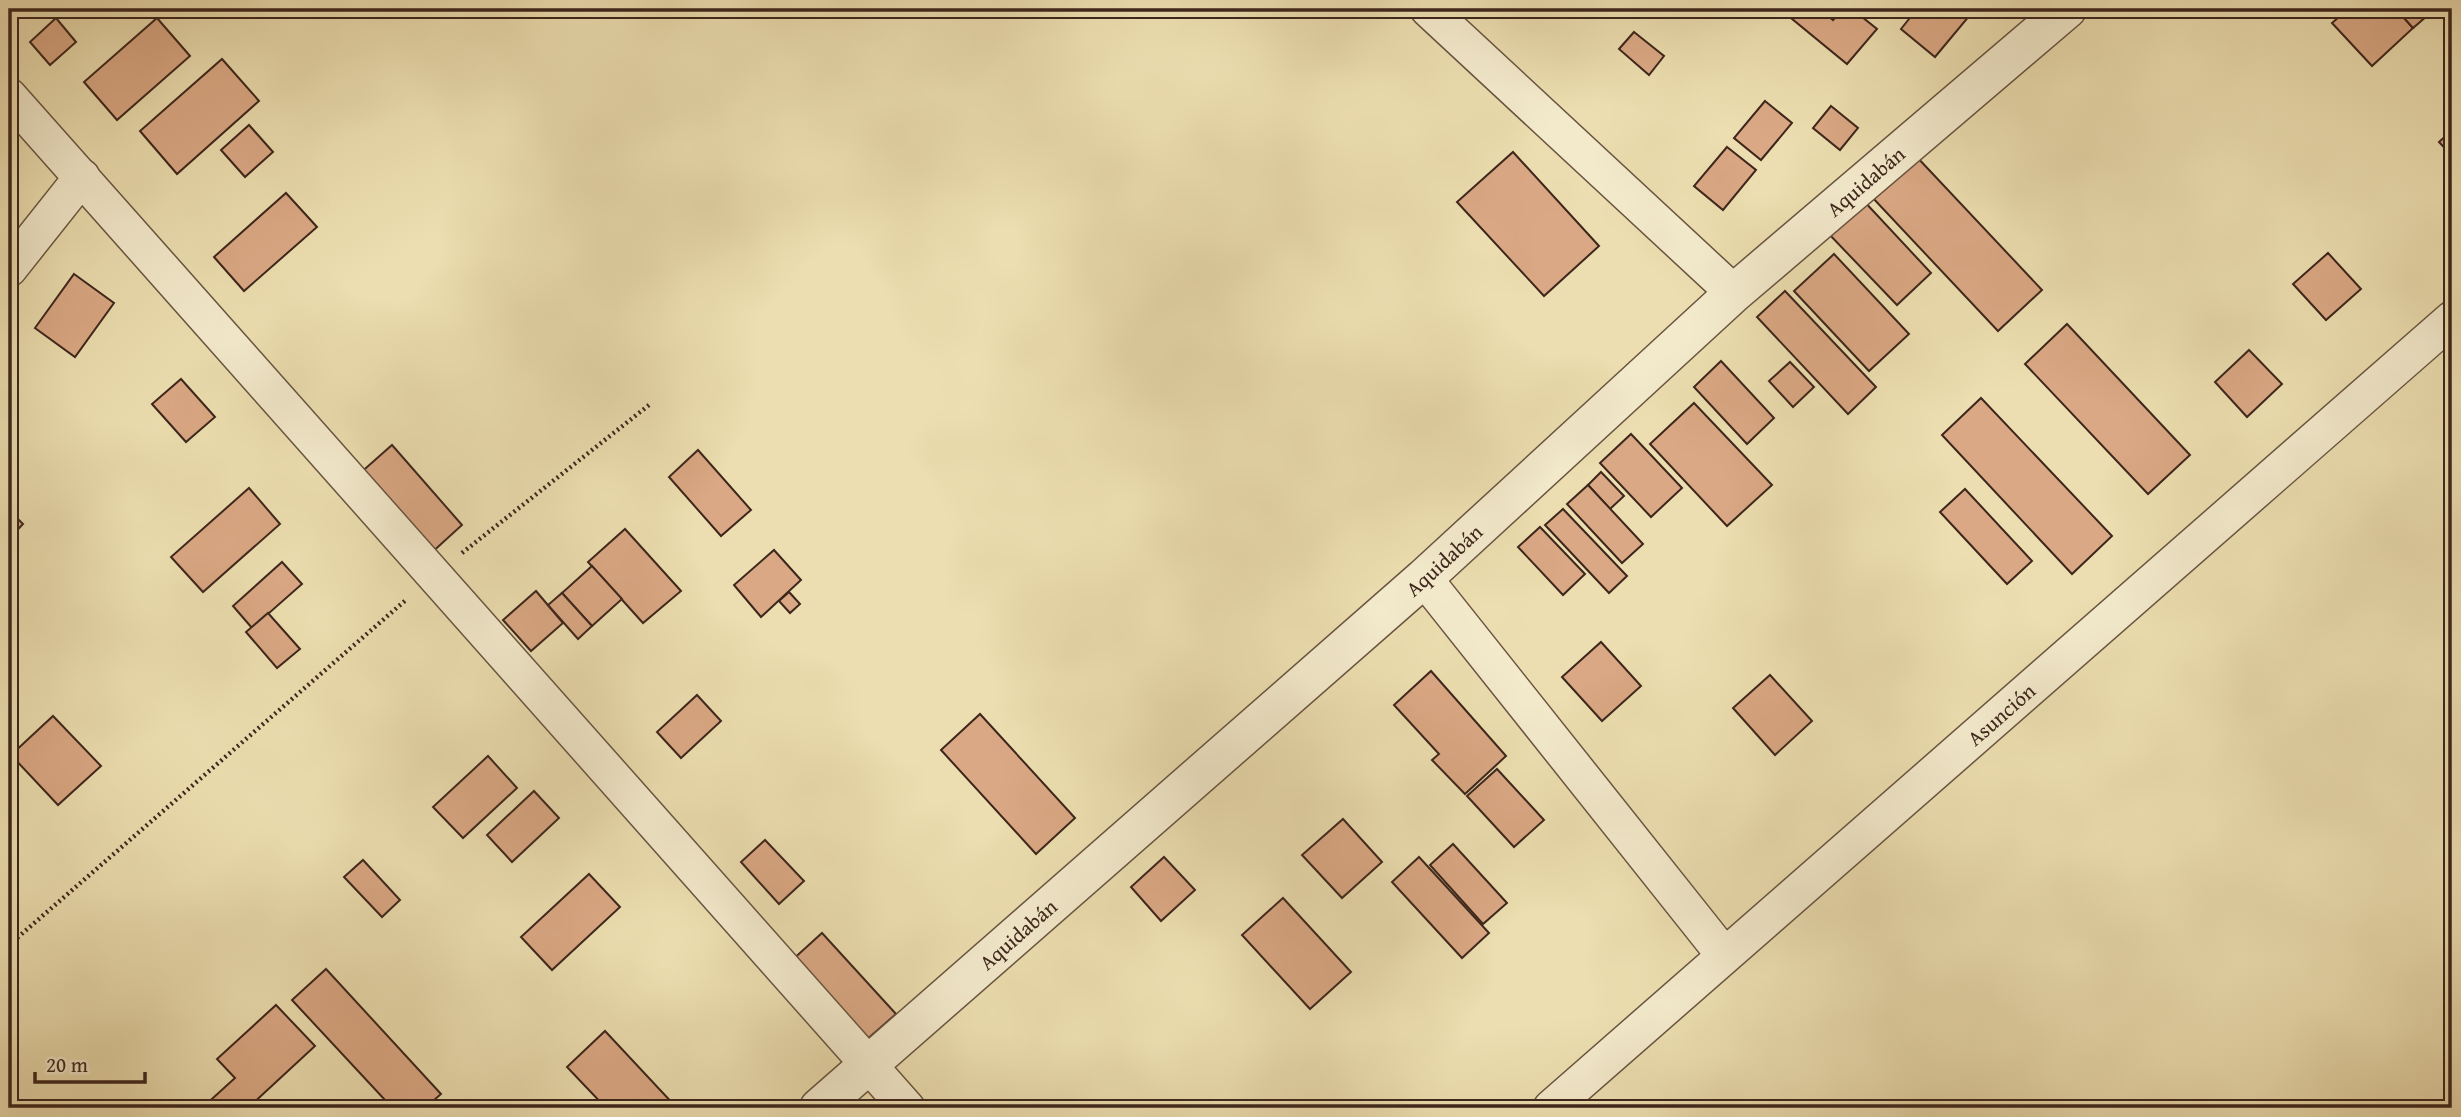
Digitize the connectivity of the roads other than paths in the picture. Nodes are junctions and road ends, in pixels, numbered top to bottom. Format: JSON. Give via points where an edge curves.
{"nodes":[{"id":1,"x":1428,"y":9,"type":"edge"},
{"id":2,"x":2067,"y":9,"type":"edge"},
{"id":3,"x":9,"y":96,"type":"edge"},
{"id":4,"x":82,"y":177,"type":"junction"},
{"id":5,"x":9,"y":269,"type":"edge"},
{"id":6,"x":1734,"y":293,"type":"junction"},
{"id":7,"x":2452,"y":319,"type":"edge"},
{"id":8,"x":1424,"y":578,"type":"junction"},
{"id":9,"x":1724,"y":955,"type":"junction"},
{"id":10,"x":869,"y":1064,"type":"junction"},
{"id":11,"x":819,"y":1108,"type":"edge"},
{"id":12,"x":908,"y":1108,"type":"edge"},
{"id":13,"x":1551,"y":1108,"type":"edge"}],
"edges":[{"from":1,"to":6,"type":"street"},
{"from":2,"to":6,"type":"street","name":"Aquidabán"},
{"from":3,"to":4,"type":"street"},
{"from":4,"to":5,"type":"street"},
{"from":4,"to":10,"type":"street"},
{"from":6,"to":8,"type":"street","name":"Aquidabán"},
{"from":7,"to":9,"type":"street","name":"Asunción"},
{"from":8,"to":9,"type":"street"},
{"from":8,"to":10,"type":"street","name":"Aquidabán"},
{"from":9,"to":13,"type":"street","name":"Asunción"},
{"from":10,"to":11,"type":"street","name":"Aquidabán"},
{"from":10,"to":12,"type":"street"}]}
